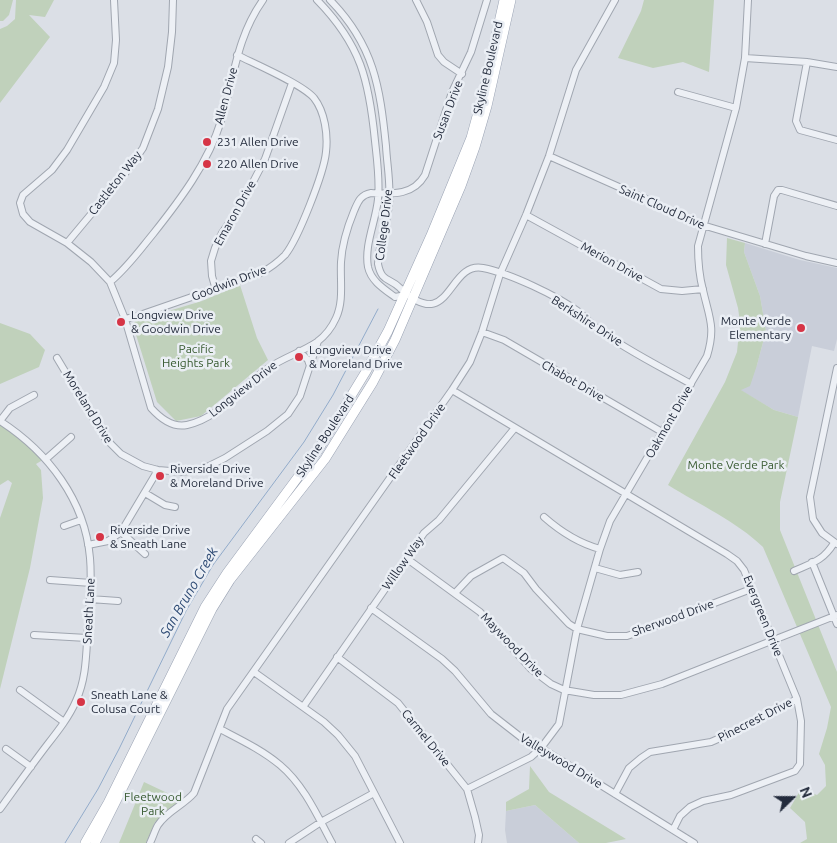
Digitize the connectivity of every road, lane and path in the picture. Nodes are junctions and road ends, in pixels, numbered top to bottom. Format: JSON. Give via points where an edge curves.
{"nodes":[{"id":1,"x":114,"y":0,"type":"edge"},
{"id":2,"x":172,"y":0,"type":"edge"},
{"id":3,"x":263,"y":0,"type":"edge"},
{"id":4,"x":317,"y":0,"type":"edge"},
{"id":5,"x":330,"y":0,"type":"edge"},
{"id":6,"x":416,"y":0,"type":"edge"},
{"id":7,"x":486,"y":0,"type":"edge"},
{"id":8,"x":504,"y":0,"type":"edge"},
{"id":9,"x":511,"y":0,"type":"edge"},
{"id":10,"x":615,"y":0,"type":"edge"},
{"id":11,"x":748,"y":0,"type":"edge"},
{"id":12,"x":237,"y":55,"type":"junction"},
{"id":13,"x":745,"y":58,"type":"junction"},
{"id":14,"x":807,"y":62,"type":"junction"},
{"id":15,"x":837,"y":67,"type":"edge"},
{"id":16,"x":462,"y":74,"type":"junction"},
{"id":17,"x":292,"y":83,"type":"junction"},
{"id":18,"x":678,"y":92,"type":"dead end"},
{"id":19,"x":736,"y":108,"type":"junction"},
{"id":20,"x":837,"y":140,"type":"edge"},
{"id":21,"x":549,"y":156,"type":"junction"},
{"id":22,"x":384,"y":193,"type":"junction"},
{"id":23,"x":837,"y":206,"type":"edge"},
{"id":24,"x":526,"y":215,"type":"junction"},
{"id":25,"x":703,"y":226,"type":"junction"},
{"id":26,"x":67,"y":243,"type":"junction"},
{"id":27,"x":765,"y":244,"type":"junction"},
{"id":28,"x":837,"y":263,"type":"edge"},
{"id":29,"x":500,"y":274,"type":"junction"},
{"id":30,"x":110,"y":282,"type":"junction"},
{"id":31,"x":702,"y":289,"type":"junction"},
{"id":32,"x":216,"y":290,"type":"junction"},
{"id":33,"x":409,"y":296,"type":"junction"},
{"id":34,"x":125,"y":319,"type":"junction"},
{"id":35,"x":482,"y":332,"type":"junction"},
{"id":36,"x":318,"y":341,"type":"junction"},
{"id":37,"x":299,"y":351,"type":"junction"},
{"id":38,"x":57,"y":358,"type":"dead end"},
{"id":39,"x":310,"y":367,"type":"junction"},
{"id":40,"x":837,"y":368,"type":"edge"},
{"id":41,"x":691,"y":384,"type":"junction"},
{"id":42,"x":452,"y":390,"type":"junction"},
{"id":43,"x":34,"y":395,"type":"dead end"},
{"id":44,"x":0,"y":421,"type":"edge"},
{"id":45,"x":514,"y":428,"type":"junction"},
{"id":46,"x":662,"y":432,"type":"junction"},
{"id":47,"x":71,"y":437,"type":"dead end"},
{"id":48,"x":46,"y":459,"type":"junction"},
{"id":49,"x":158,"y":470,"type":"junction"},
{"id":50,"x":145,"y":493,"type":"junction"},
{"id":51,"x":627,"y":493,"type":"junction"},
{"id":52,"x":175,"y":507,"type":"dead end"},
{"id":53,"x":544,"y":517,"type":"dead end"},
{"id":54,"x":82,"y":520,"type":"junction"},
{"id":55,"x":64,"y":526,"type":"dead end"},
{"id":56,"x":121,"y":532,"type":"junction"},
{"id":57,"x":836,"y":544,"type":"edge"},
{"id":58,"x":88,"y":545,"type":"junction"},
{"id":59,"x":600,"y":549,"type":"junction"},
{"id":60,"x":145,"y":554,"type":"dead end"},
{"id":61,"x":406,"y":558,"type":"junction"},
{"id":62,"x":812,"y":562,"type":"junction"},
{"id":63,"x":595,"y":568,"type":"junction"},
{"id":64,"x":794,"y":571,"type":"dead end"},
{"id":65,"x":638,"y":572,"type":"dead end"},
{"id":66,"x":50,"y":580,"type":"dead end"},
{"id":67,"x":91,"y":583,"type":"junction"},
{"id":68,"x":751,"y":589,"type":"junction"},
{"id":69,"x":455,"y":593,"type":"junction"},
{"id":70,"x":90,"y":599,"type":"junction"},
{"id":71,"x":118,"y":601,"type":"dead end"},
{"id":72,"x":371,"y":608,"type":"junction"},
{"id":73,"x":835,"y":615,"type":"edge"},
{"id":74,"x":837,"y":624,"type":"edge"},
{"id":75,"x":577,"y":629,"type":"junction"},
{"id":76,"x":34,"y":635,"type":"dead end"},
{"id":77,"x":87,"y":638,"type":"junction"},
{"id":78,"x":771,"y":640,"type":"junction"},
{"id":79,"x":337,"y":657,"type":"junction"},
{"id":80,"x":254,"y":672,"type":"junction"},
{"id":81,"x":20,"y":690,"type":"dead end"},
{"id":82,"x":564,"y":690,"type":"junction"},
{"id":83,"x":797,"y":699,"type":"junction"},
{"id":84,"x":303,"y":707,"type":"junction"},
{"id":85,"x":64,"y":722,"type":"junction"},
{"id":86,"x":220,"y":729,"type":"junction"},
{"id":87,"x":540,"y":748,"type":"junction"},
{"id":88,"x":6,"y":749,"type":"dead end"},
{"id":89,"x":31,"y":767,"type":"junction"},
{"id":90,"x":467,"y":789,"type":"junction"},
{"id":91,"x":374,"y":793,"type":"junction"},
{"id":92,"x":615,"y":794,"type":"junction"},
{"id":93,"x":0,"y":809,"type":"edge"},
{"id":94,"x":321,"y":822,"type":"junction"},
{"id":95,"x":673,"y":830,"type":"junction"},
{"id":96,"x":85,"y":843,"type":"edge"},
{"id":97,"x":95,"y":843,"type":"edge"},
{"id":98,"x":150,"y":843,"type":"edge"},
{"id":99,"x":289,"y":843,"type":"edge"},
{"id":100,"x":332,"y":843,"type":"edge"},
{"id":101,"x":400,"y":843,"type":"edge"},
{"id":102,"x":478,"y":843,"type":"edge"},
{"id":103,"x":694,"y":843,"type":"edge"}],
"edges":[{"from":1,"to":26,"type":"street","name":"Longview Drive","via":[[114,63],[104,87],[67,150],[52,170],[23,195],[20,203],[30,222]]},
{"from":2,"to":26,"type":"street","name":"Castleton Way","via":[[168,67],[158,109],[143,148]]},
{"from":3,"to":12,"type":"street","name":"Allen Drive","via":[[247,26]]},
{"from":4,"to":22,"type":"street","name":"College Drive","via":[[347,37],[363,70]]},
{"from":5,"to":22,"type":"street","name":"College Drive","via":[[356,32],[376,79],[382,107]]},
{"from":6,"to":16,"type":"street","via":[[438,55]]},
{"from":7,"to":16,"type":"street","name":"Susan Drive","via":[[472,52]]},
{"from":8,"to":33,"type":"main road","name":"Skyline Boulevard","via":[[471,138]]},
{"from":9,"to":33,"type":"main road","name":"Skyline Boulevard","via":[[476,147]]},
{"from":10,"to":21,"type":"street","name":"Fleetwood Drive","via":[[576,70]]},
{"from":11,"to":13,"type":"street","name":"Oakmont Drive"},
{"from":12,"to":17,"type":"street","name":"Goodwin Drive"},
{"from":12,"to":30,"type":"street","name":"Allen Drive","via":[[221,121],[202,163],[162,222],[124,270]]},
{"from":13,"to":14,"type":"street"},
{"from":13,"to":19,"type":"street","name":"Oakmont Drive"},
{"from":14,"to":15,"type":"street"},
{"from":14,"to":20,"type":"street","via":[[796,121],[800,130]]},
{"from":16,"to":22,"type":"street","name":"Susan Drive","via":[[452,92],[420,182],[409,191]]},
{"from":17,"to":32,"type":"street","name":"Emaron Drive","via":[[265,159],[215,248],[211,261]]},
{"from":17,"to":32,"type":"street","name":"Goodwin Drive","via":[[314,98],[327,130],[326,154],[303,222],[286,253],[274,265]]},
{"from":18,"to":19,"type":"street"},
{"from":19,"to":25,"type":"street","name":"Oakmont Drive"},
{"from":21,"to":24,"type":"street","name":"Fleetwood Drive"},
{"from":21,"to":25,"type":"street","name":"Saint Cloud Drive"},
{"from":22,"to":33,"type":"street","name":"College Drive","via":[[378,264],[386,280]]},
{"from":22,"to":33,"type":"street","name":"College Drive","via":[[367,258],[369,272],[395,297]]},
{"from":22,"to":36,"type":"street","name":"Longview Drive","via":[[362,197],[351,219],[342,250],[340,309],[331,327]]},
{"from":23,"to":27,"type":"street","via":[[778,190]]},
{"from":24,"to":29,"type":"street","name":"Fleetwood Drive"},
{"from":24,"to":31,"type":"street","name":"Merion Drive","via":[[661,289]]},
{"from":25,"to":27,"type":"street","name":"Saint Cloud Drive"},
{"from":25,"to":31,"type":"street","name":"Oakmont Drive","via":[[698,246]]},
{"from":26,"to":30,"type":"street","name":"Longview Drive"},
{"from":27,"to":28,"type":"street","name":"Saint Cloud Drive"},
{"from":29,"to":33,"type":"street","name":"Berkshire Drive","via":[[474,268],[463,272],[439,301],[427,303]]},
{"from":29,"to":35,"type":"street","name":"Fleetwood Drive"},
{"from":29,"to":41,"type":"street","name":"Berkshire Drive","via":[[533,286],[579,312],[598,330]]},
{"from":30,"to":34,"type":"street","name":"Longview Drive"},
{"from":31,"to":41,"type":"street","name":"Oakmont Drive","via":[[712,330],[707,356]]},
{"from":32,"to":34,"type":"street","name":"Goodwin Drive"},
{"from":33,"to":96,"type":"main road","name":"Skyline Boulevard","via":[[331,429],[208,601]]},
{"from":33,"to":97,"type":"main road","name":"Skyline Boulevard","via":[[388,354],[338,438],[230,580],[212,609]]},
{"from":34,"to":37,"type":"street","name":"Longview Drive","via":[[152,408],[160,418],[185,426],[218,412],[269,367]]},
{"from":35,"to":42,"type":"street","name":"Fleetwood Drive","via":[[470,362]]},
{"from":35,"to":46,"type":"street","name":"Chabot Drive","via":[[504,340]]},
{"from":36,"to":37,"type":"street","name":"Longview Drive"},
{"from":36,"to":39,"type":"street","name":"Moreland Drive"},
{"from":37,"to":39,"type":"street"},
{"from":38,"to":49,"type":"street","name":"Moreland Drive","via":[[112,446],[131,461]]},
{"from":39,"to":49,"type":"street","name":"Moreland Drive","via":[[300,396],[288,414],[267,431],[204,468],[182,472]]},
{"from":40,"to":57,"type":"street","via":[[810,497],[814,519],[822,532]]},
{"from":41,"to":46,"type":"street","name":"Oakmont Drive"},
{"from":42,"to":45,"type":"street","name":"Evergreen Drive"},
{"from":42,"to":80,"type":"street","name":"Fleetwood Drive"},
{"from":43,"to":44,"type":"street","via":[[10,408]]},
{"from":44,"to":48,"type":"street","name":"Sneath Lane"},
{"from":45,"to":51,"type":"street","name":"Evergreen Drive"},
{"from":45,"to":61,"type":"street","name":"Willow Way"},
{"from":46,"to":51,"type":"street","name":"Oakmont Drive"},
{"from":47,"to":48,"type":"street"},
{"from":48,"to":54,"type":"street","name":"Sneath Lane","via":[[70,493]]},
{"from":49,"to":50,"type":"street"},
{"from":50,"to":52,"type":"street"},
{"from":50,"to":56,"type":"street"},
{"from":51,"to":59,"type":"street","name":"Oakmont Drive","via":[[610,521]]},
{"from":51,"to":68,"type":"street","name":"Evergreen Drive","via":[[737,561]]},
{"from":53,"to":59,"type":"street","via":[[582,544]]},
{"from":54,"to":55,"type":"street"},
{"from":54,"to":58,"type":"street","name":"Sneath Lane"},
{"from":56,"to":58,"type":"street","via":[[108,541]]},
{"from":56,"to":60,"type":"street"},
{"from":57,"to":62,"type":"street","via":[[828,554]]},
{"from":58,"to":67,"type":"street","name":"Sneath Lane"},
{"from":59,"to":63,"type":"street","name":"Oakmont Drive"},
{"from":61,"to":69,"type":"street","name":"Maywood Drive"},
{"from":61,"to":72,"type":"street","name":"Willow Way"},
{"from":62,"to":64,"type":"street"},
{"from":62,"to":73,"type":"street"},
{"from":63,"to":65,"type":"street","via":[[620,575]]},
{"from":63,"to":75,"type":"street","name":"Oakmont Drive"},
{"from":66,"to":67,"type":"street"},
{"from":67,"to":70,"type":"street","name":"Sneath Lane"},
{"from":68,"to":75,"type":"street","name":"Sherwood Drive","via":[[627,636],[607,636]]},
{"from":68,"to":78,"type":"street","name":"Evergreen Drive"},
{"from":69,"to":75,"type":"street","name":"Sherwood Drive","via":[[471,576],[503,558],[524,573],[568,624]]},
{"from":69,"to":82,"type":"street","name":"Maywood Drive","via":[[480,612],[531,669]]},
{"from":70,"to":71,"type":"street"},
{"from":70,"to":77,"type":"street","name":"Sneath Lane"},
{"from":72,"to":79,"type":"street","name":"Willow Way"},
{"from":72,"to":87,"type":"street","name":"Valleywood Drive","via":[[442,660],[491,714]]},
{"from":73,"to":74,"type":"street"},
{"from":73,"to":78,"type":"street","name":"Maywood Drive"},
{"from":75,"to":82,"type":"street","name":"Oakmont Drive"},
{"from":76,"to":77,"type":"street"},
{"from":77,"to":85,"type":"street","name":"Sneath Lane","via":[[83,682]]},
{"from":78,"to":82,"type":"street","name":"Maywood Drive","via":[[662,684],[621,695]]},
{"from":78,"to":83,"type":"street","name":"Evergreen Drive"},
{"from":79,"to":84,"type":"street","name":"Willow Way"},
{"from":79,"to":90,"type":"street","name":"Carmel Drive","via":[[398,703]]},
{"from":80,"to":84,"type":"street"},
{"from":80,"to":86,"type":"street","name":"Fleetwood Drive","via":[[227,709]]},
{"from":81,"to":85,"type":"street"},
{"from":82,"to":87,"type":"street","name":"Oakmont Drive","via":[[559,724]]},
{"from":83,"to":92,"type":"street","name":"Pinecrest Drive","via":[[711,742],[650,752],[629,768]]},
{"from":83,"to":95,"type":"street","name":"Evergreen Drive","via":[[801,721],[800,764],[795,771],[690,807],[680,816]]},
{"from":84,"to":91,"type":"street","via":[[324,722],[355,756]]},
{"from":85,"to":89,"type":"street","name":"Sneath Lane"},
{"from":86,"to":94,"type":"street","via":[[282,766],[300,786]]},
{"from":86,"to":98,"type":"street","name":"Fleetwood Drive","via":[[194,793],[161,821]]},
{"from":87,"to":90,"type":"street","name":"Oakmont Drive","via":[[531,757]]},
{"from":87,"to":92,"type":"street","name":"Valleywood Drive"},
{"from":88,"to":89,"type":"street"},
{"from":89,"to":93,"type":"street","name":"Sneath Lane"},
{"from":90,"to":102,"type":"street","name":"Carmel Drive","via":[[476,817]]},
{"from":91,"to":94,"type":"street"},
{"from":91,"to":101,"type":"street"},
{"from":92,"to":95,"type":"street","name":"Valleywood Drive"},
{"from":94,"to":99,"type":"street"},
{"from":94,"to":100,"type":"street"},
{"from":95,"to":103,"type":"street","name":"Valleywood Drive"}]}
